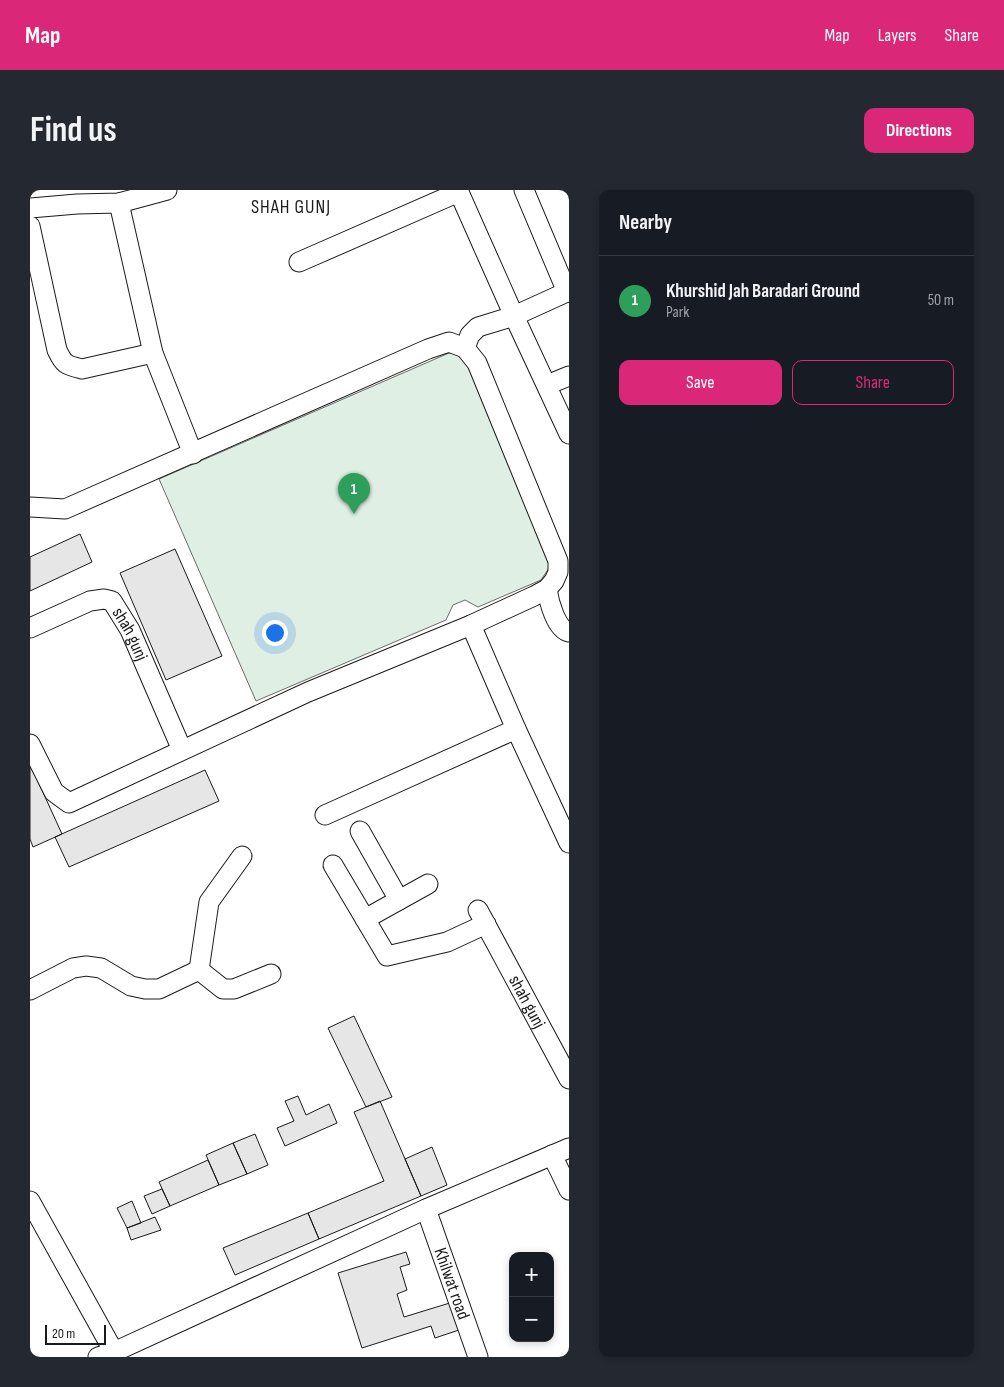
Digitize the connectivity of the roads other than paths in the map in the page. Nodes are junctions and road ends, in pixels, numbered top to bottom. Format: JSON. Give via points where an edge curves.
{"nodes":[{"id":1,"x":167,"y":190,"type":"edge"},
{"id":2,"x":524,"y":190,"type":"edge"},
{"id":3,"x":458,"y":191,"type":"edge"},
{"id":4,"x":74,"y":197,"type":"edge"},
{"id":5,"x":119,"y":203,"type":"junction"},
{"id":6,"x":30,"y":208,"type":"edge"},
{"id":7,"x":30,"y":226,"type":"edge"},
{"id":8,"x":299,"y":262,"type":"dead end"},
{"id":9,"x":568,"y":291,"type":"edge"},
{"id":10,"x":514,"y":316,"type":"junction"},
{"id":11,"x":465,"y":348,"type":"junction"},
{"id":12,"x":154,"y":353,"type":"junction"},
{"id":13,"x":569,"y":376,"type":"edge"},
{"id":14,"x":547,"y":386,"type":"junction"},
{"id":15,"x":569,"y":434,"type":"edge"},
{"id":16,"x":193,"y":454,"type":"junction"},
{"id":17,"x":30,"y":507,"type":"edge"},
{"id":18,"x":547,"y":589,"type":"junction"},
{"id":19,"x":470,"y":625,"type":"junction"},
{"id":20,"x":30,"y":628,"type":"edge"},
{"id":21,"x":569,"y":632,"type":"edge"},
{"id":22,"x":516,"y":729,"type":"junction"},
{"id":23,"x":30,"y":744,"type":"edge"},
{"id":24,"x":182,"y":750,"type":"junction"},
{"id":25,"x":325,"y":815,"type":"dead end"},
{"id":26,"x":360,"y":831,"type":"dead end"},
{"id":27,"x":569,"y":842,"type":"edge"},
{"id":28,"x":242,"y":856,"type":"dead end"},
{"id":29,"x":333,"y":865,"type":"dead end"},
{"id":30,"x":428,"y":884,"type":"dead end"},
{"id":31,"x":398,"y":900,"type":"junction"},
{"id":32,"x":365,"y":919,"type":"junction"},
{"id":33,"x":199,"y":970,"type":"junction"},
{"id":34,"x":271,"y":974,"type":"dead end"},
{"id":35,"x":30,"y":990,"type":"edge"},
{"id":36,"x":569,"y":1079,"type":"edge"},
{"id":37,"x":561,"y":1152,"type":"edge"},
{"id":38,"x":569,"y":1190,"type":"edge"},
{"id":39,"x":30,"y":1201,"type":"edge"},
{"id":40,"x":426,"y":1209,"type":"junction"},
{"id":41,"x":106,"y":1354,"type":"edge"},
{"id":42,"x":478,"y":1357,"type":"edge"}],
"edges":[{"from":1,"to":5,"type":"street"},
{"from":2,"to":9,"type":"street"},
{"from":3,"to":8,"type":"street"},
{"from":3,"to":10,"type":"street"},
{"from":4,"to":5,"type":"street"},
{"from":4,"to":6,"type":"street"},
{"from":5,"to":12,"type":"street"},
{"from":7,"to":12,"type":"street","via":[[57,350],[63,362],[82,368]]},
{"from":9,"to":10,"type":"street"},
{"from":10,"to":11,"type":"street","via":[[478,327],[470,335]]},
{"from":10,"to":14,"type":"street"},
{"from":11,"to":16,"type":"street","via":[[449,342],[428,349]]},
{"from":11,"to":18,"type":"street","via":[[477,363],[558,562],[558,572]]},
{"from":12,"to":16,"type":"street"},
{"from":13,"to":14,"type":"street"},
{"from":14,"to":15,"type":"street"},
{"from":16,"to":17,"type":"street","via":[[66,509]]},
{"from":18,"to":19,"type":"street"},
{"from":18,"to":21,"type":"street","via":[[559,624]]},
{"from":19,"to":22,"type":"street"},
{"from":19,"to":24,"type":"street","via":[[308,692]]},
{"from":20,"to":24,"type":"street","name":"shah gunj","via":[[90,602],[112,601],[130,630]]},
{"from":22,"to":25,"type":"street"},
{"from":22,"to":27,"type":"street"},
{"from":23,"to":24,"type":"street","via":[[54,792],[69,803]]},
{"from":26,"to":31,"type":"street"},
{"from":28,"to":33,"type":"street","via":[[209,902]]},
{"from":29,"to":32,"type":"street","name":"shah gunj"},
{"from":30,"to":31,"type":"street"},
{"from":31,"to":32,"type":"street"},
{"from":32,"to":36,"type":"street","name":"shah gunj","via":[[387,956],[448,942],[482,917]]},
{"from":33,"to":34,"type":"street","via":[[223,989],[234,989]]},
{"from":33,"to":35,"type":"street","via":[[159,989],[144,989],[131,986],[100,968],[86,966],[73,968]]},
{"from":37,"to":38,"type":"street"},
{"from":37,"to":40,"type":"street"},
{"from":39,"to":41,"type":"street"},
{"from":40,"to":41,"type":"street"},
{"from":40,"to":42,"type":"street","name":"Khilwat road"}]}
